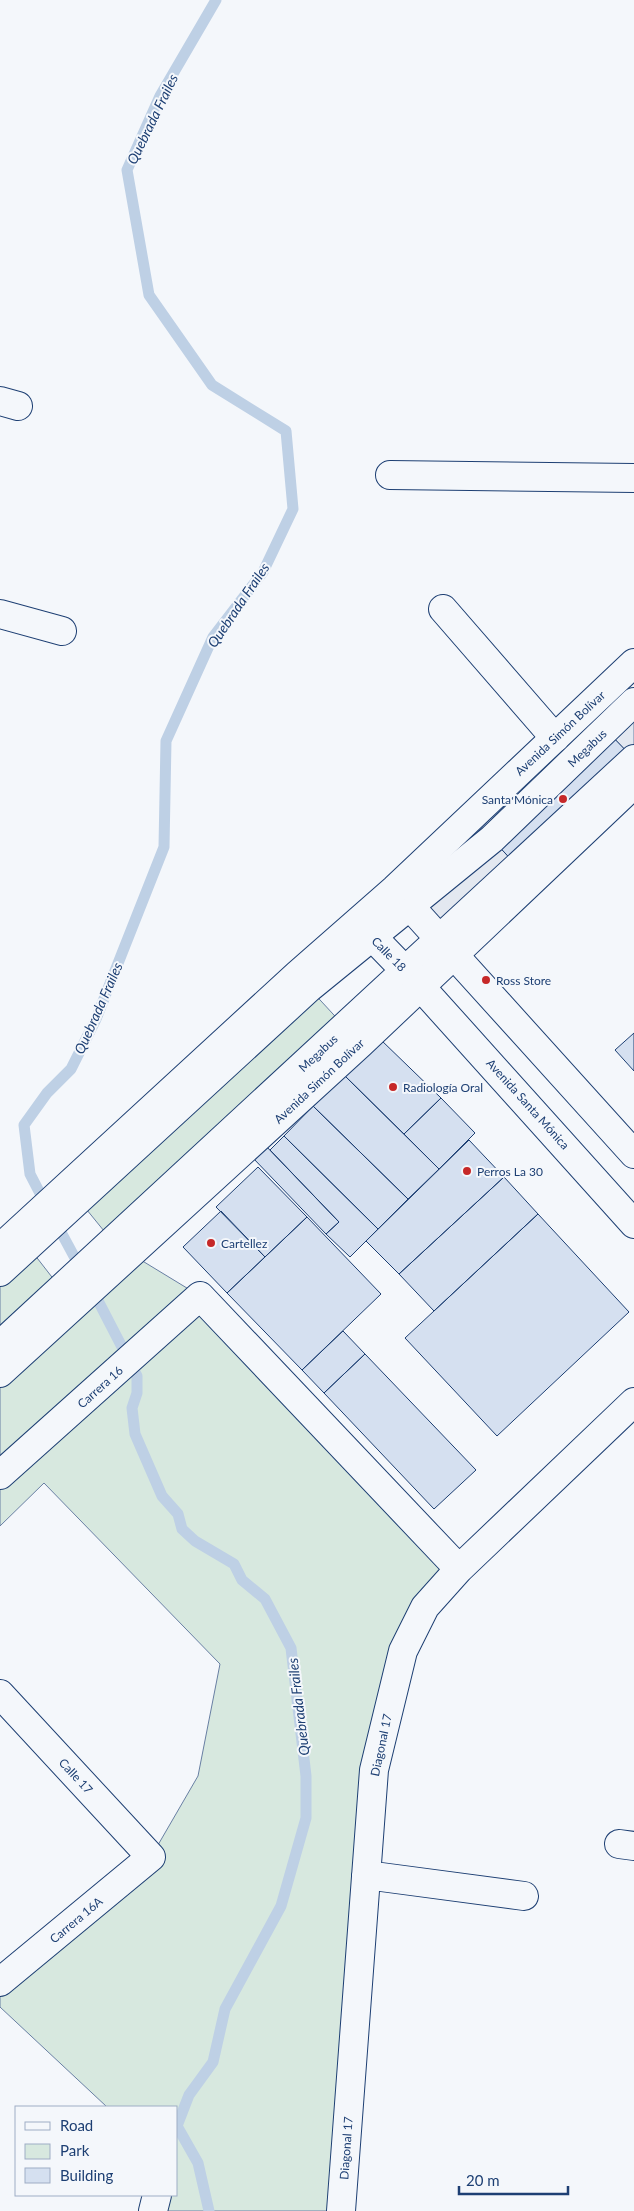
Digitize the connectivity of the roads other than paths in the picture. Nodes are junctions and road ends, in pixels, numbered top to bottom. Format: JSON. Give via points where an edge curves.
{"nodes":[{"id":1,"x":390,"y":475,"type":"dead end"},
{"id":2,"x":634,"y":478,"type":"edge"},
{"id":3,"x":444,"y":609,"type":"dead end"},
{"id":4,"x":0,"y":614,"type":"edge"},
{"id":5,"x":62,"y":631,"type":"dead end"},
{"id":6,"x":634,"y":663,"type":"edge"},
{"id":7,"x":634,"y":702,"type":"edge"},
{"id":8,"x":555,"y":738,"type":"junction"},
{"id":9,"x":634,"y":759,"type":"edge"},
{"id":10,"x":634,"y":784,"type":"edge"},
{"id":11,"x":402,"y":897,"type":"junction"},
{"id":12,"x":365,"y":929,"type":"junction"},
{"id":13,"x":445,"y":947,"type":"junction"},
{"id":14,"x":413,"y":978,"type":"junction"},
{"id":15,"x":634,"y":1154,"type":"edge"},
{"id":16,"x":634,"y":1224,"type":"edge"},
{"id":17,"x":15,"y":1242,"type":"edge"},
{"id":18,"x":0,"y":1272,"type":"edge"},
{"id":19,"x":68,"y":1298,"type":"junction"},
{"id":20,"x":0,"y":1345,"type":"edge"},
{"id":21,"x":0,"y":1373,"type":"edge"},
{"id":22,"x":634,"y":1402,"type":"edge"},
{"id":23,"x":0,"y":1475,"type":"edge"},
{"id":24,"x":459,"y":1569,"type":"junction"},
{"id":25,"x":0,"y":1694,"type":"edge"},
{"id":26,"x":151,"y":1857,"type":"joint"},
{"id":27,"x":366,"y":1875,"type":"junction"},
{"id":28,"x":524,"y":1896,"type":"dead end"},
{"id":29,"x":0,"y":1982,"type":"edge"},
{"id":30,"x":157,"y":2196,"type":"edge"},
{"id":31,"x":153,"y":2211,"type":"edge"},
{"id":32,"x":341,"y":2211,"type":"edge"}],
"edges":[{"from":1,"to":2,"type":"street"},
{"from":3,"to":8,"type":"street"},
{"from":4,"to":5,"type":"street"},
{"from":6,"to":8,"type":"street","name":"Avenida Simón Bolívar"},
{"from":7,"to":11,"type":"street","name":"Megabus","via":[[492,839]]},
{"from":8,"to":11,"type":"street","name":"Avenida Simón Bolívar"},
{"from":9,"to":13,"type":"street","via":[[518,867]]},
{"from":10,"to":13,"type":"street","name":"Avenida Simón Bolívar"},
{"from":11,"to":12,"type":"street","name":"Avenida Simón Bolívar"},
{"from":11,"to":13,"type":"street"},
{"from":12,"to":14,"type":"street","name":"Calle 18"},
{"from":12,"to":17,"type":"street","name":"Avenida Simón Bolívar","via":[[297,975],[73,1192]]},
{"from":13,"to":14,"type":"street","name":"Avenida Simón Bolívar"},
{"from":13,"to":15,"type":"street"},
{"from":14,"to":16,"type":"street","name":"Avenida Santa Mónica"},
{"from":14,"to":19,"type":"street","name":"Avenida Simón Bolívar","via":[[360,1044]]},
{"from":17,"to":18,"type":"street"},
{"from":19,"to":20,"type":"street"},
{"from":19,"to":21,"type":"street","name":"Avenida Simón Bolívar"},
{"from":22,"to":24,"type":"street","name":"Diagonal 17"},
{"from":23,"to":24,"type":"street","name":"Carrera 16","via":[[200,1296]]},
{"from":24,"to":27,"type":"street","name":"Diagonal 17","via":[[425,1607],[403,1651],[374,1770]]},
{"from":25,"to":26,"type":"street","name":"Calle 17"},
{"from":26,"to":29,"type":"street","name":"Carrera 16A"},
{"from":27,"to":28,"type":"street"},
{"from":27,"to":32,"type":"street","name":"Diagonal 17"},
{"from":30,"to":31,"type":"street"}]}
